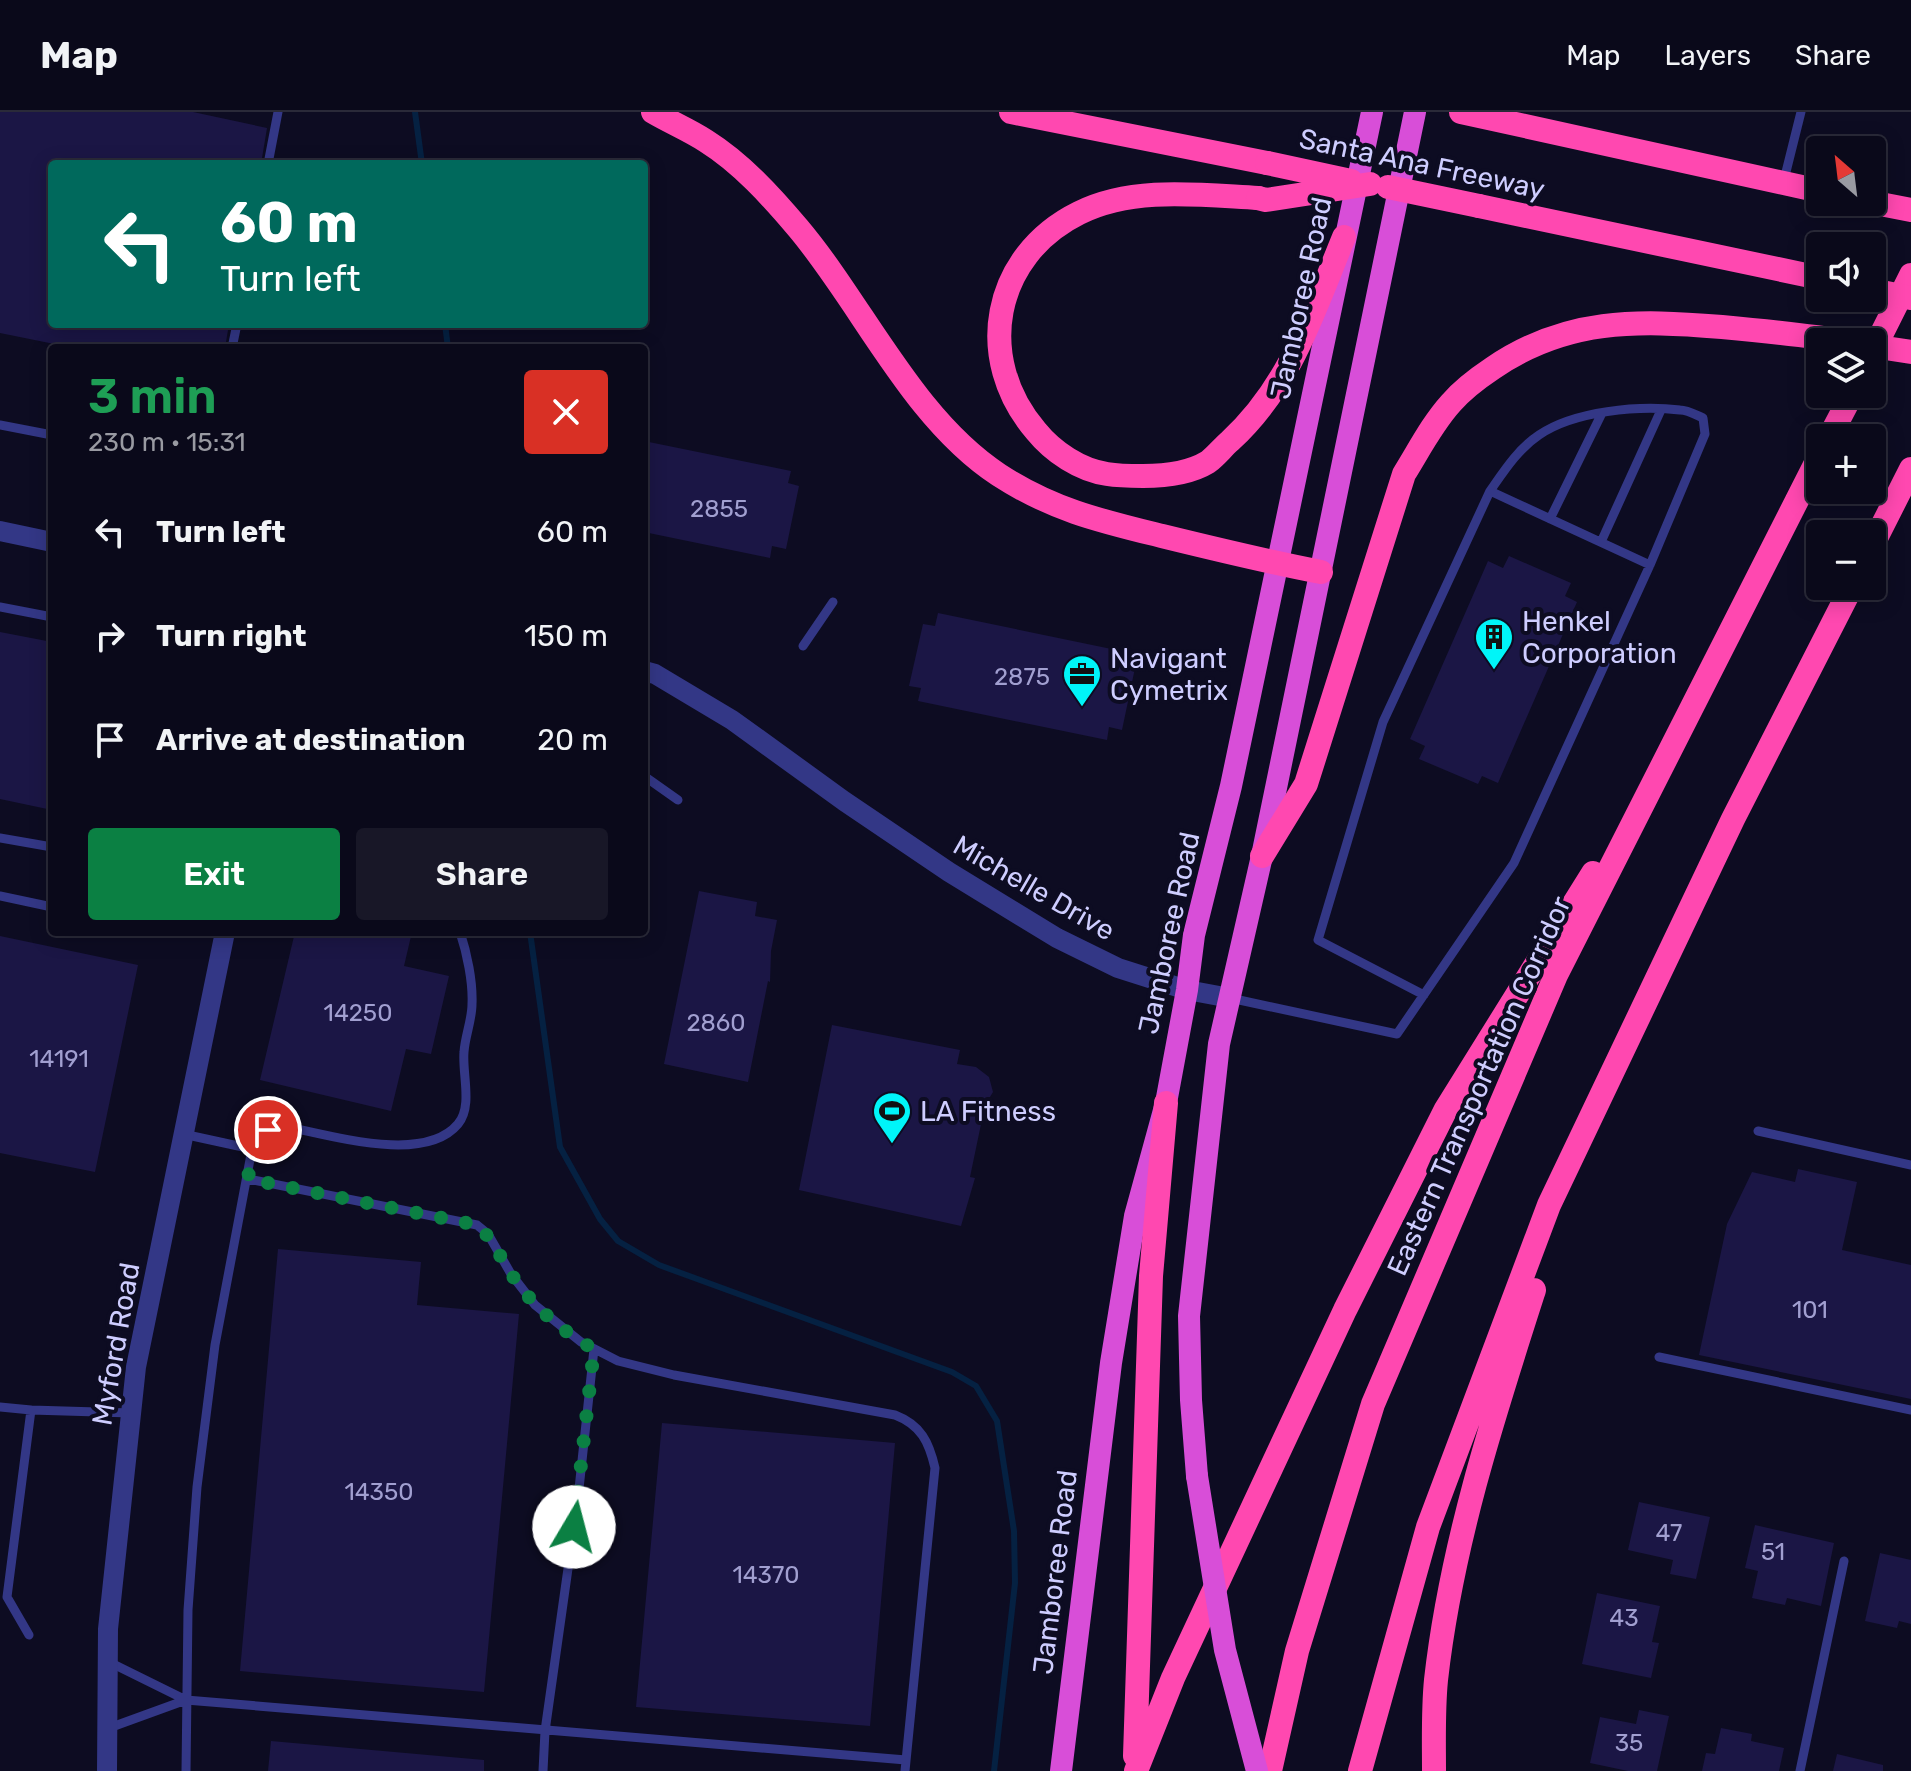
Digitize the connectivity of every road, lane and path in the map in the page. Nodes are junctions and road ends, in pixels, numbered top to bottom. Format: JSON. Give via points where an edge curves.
{"nodes":[{"id":1,"x":278,"y":112,"type":"edge"},
{"id":2,"x":653,"y":112,"type":"edge"},
{"id":3,"x":1011,"y":112,"type":"edge"},
{"id":4,"x":1372,"y":112,"type":"edge"},
{"id":5,"x":1415,"y":112,"type":"edge"},
{"id":6,"x":1461,"y":112,"type":"edge"},
{"id":7,"x":1801,"y":112,"type":"edge"},
{"id":8,"x":269,"y":160,"type":"edge"},
{"id":9,"x":1783,"y":183,"type":"junction"},
{"id":10,"x":1370,"y":184,"type":"junction"},
{"id":11,"x":1806,"y":188,"type":"edge"},
{"id":12,"x":1886,"y":205,"type":"edge"},
{"id":13,"x":1911,"y":210,"type":"edge"},
{"id":14,"x":1344,"y":237,"type":"junction"},
{"id":15,"x":1806,"y":275,"type":"edge"},
{"id":16,"x":1911,"y":275,"type":"edge"},
{"id":17,"x":1886,"y":293,"type":"edge"},
{"id":18,"x":1911,"y":298,"type":"edge"},
{"id":19,"x":1884,"y":328,"type":"edge"},
{"id":20,"x":1806,"y":335,"type":"edge"},
{"id":21,"x":1886,"y":348,"type":"edge"},
{"id":22,"x":1911,"y":352,"type":"edge"},
{"id":23,"x":1661,"y":410,"type":"junction"},
{"id":24,"x":1602,"y":413,"type":"junction"},
{"id":25,"x":0,"y":425,"type":"edge"},
{"id":26,"x":48,"y":434,"type":"edge"},
{"id":27,"x":1911,"y":469,"type":"edge"},
{"id":28,"x":1806,"y":482,"type":"edge"},
{"id":29,"x":1490,"y":491,"type":"junction"},
{"id":30,"x":1550,"y":519,"type":"junction"},
{"id":31,"x":1885,"y":520,"type":"edge"},
{"id":32,"x":0,"y":531,"type":"edge"},
{"id":33,"x":48,"y":541,"type":"edge"},
{"id":34,"x":1601,"y":542,"type":"junction"},
{"id":35,"x":1278,"y":563,"type":"junction"},
{"id":36,"x":1650,"y":565,"type":"junction"},
{"id":37,"x":1321,"y":572,"type":"junction"},
{"id":38,"x":1845,"y":600,"type":"edge"},
{"id":39,"x":833,"y":602,"type":"dead end"},
{"id":40,"x":0,"y":607,"type":"edge"},
{"id":41,"x":48,"y":616,"type":"edge"},
{"id":42,"x":803,"y":646,"type":"dead end"},
{"id":43,"x":648,"y":672,"type":"edge"},
{"id":44,"x":648,"y":779,"type":"edge"},
{"id":45,"x":678,"y":800,"type":"dead end"},
{"id":46,"x":1635,"y":818,"type":"junction"},
{"id":47,"x":0,"y":838,"type":"edge"},
{"id":48,"x":48,"y":846,"type":"edge"},
{"id":49,"x":1262,"y":856,"type":"junction"},
{"id":50,"x":0,"y":896,"type":"edge"},
{"id":51,"x":48,"y":906,"type":"edge"},
{"id":52,"x":224,"y":936,"type":"edge"},
{"id":53,"x":461,"y":936,"type":"edge"},
{"id":54,"x":1187,"y":990,"type":"junction"},
{"id":55,"x":1424,"y":995,"type":"junction"},
{"id":56,"x":1230,"y":998,"type":"junction"},
{"id":57,"x":1166,"y":1103,"type":"junction"},
{"id":58,"x":1584,"y":1128,"type":"junction"},
{"id":59,"x":1758,"y":1131,"type":"dead end"},
{"id":60,"x":183,"y":1134,"type":"junction"},
{"id":61,"x":252,"y":1149,"type":"junction"},
{"id":62,"x":1911,"y":1165,"type":"edge"},
{"id":63,"x":248,"y":1179,"type":"junction"},
{"id":64,"x":594,"y":1349,"type":"junction"},
{"id":65,"x":1659,"y":1357,"type":"dead end"},
{"id":66,"x":0,"y":1407,"type":"edge"},
{"id":67,"x":31,"y":1410,"type":"junction"},
{"id":68,"x":1911,"y":1410,"type":"edge"},
{"id":69,"x":131,"y":1413,"type":"junction"},
{"id":70,"x":1844,"y":1561,"type":"dead end"},
{"id":71,"x":4,"y":1597,"type":"edge"},
{"id":72,"x":29,"y":1635,"type":"dead end"},
{"id":73,"x":107,"y":1661,"type":"junction"},
{"id":74,"x":186,"y":1700,"type":"junction"},
{"id":75,"x":106,"y":1729,"type":"junction"},
{"id":76,"x":545,"y":1731,"type":"junction"},
{"id":77,"x":905,"y":1766,"type":"edge"},
{"id":78,"x":107,"y":1771,"type":"edge"},
{"id":79,"x":186,"y":1771,"type":"edge"},
{"id":80,"x":543,"y":1771,"type":"edge"},
{"id":81,"x":1061,"y":1771,"type":"edge"},
{"id":82,"x":1135,"y":1771,"type":"edge"},
{"id":83,"x":1257,"y":1771,"type":"edge"},
{"id":84,"x":1270,"y":1771,"type":"edge"},
{"id":85,"x":1360,"y":1771,"type":"edge"},
{"id":86,"x":1434,"y":1771,"type":"edge"},
{"id":87,"x":1800,"y":1771,"type":"edge"}],
"edges":[{"from":1,"to":8,"type":"lane"},
{"from":2,"to":35,"type":"highway","via":[[708,142],[759,184],[800,230],[929,408],[997,474],[1075,514]]},
{"from":3,"to":10,"type":"highway","name":"Santa Ana Freeway","bridge":true},
{"from":4,"to":14,"type":"highway","name":"Jamboree Road"},
{"from":5,"to":37,"type":"highway"},
{"from":6,"to":9,"type":"highway","name":"Santa Ana Freeway"},
{"from":7,"to":9,"type":"lane"},
{"from":9,"to":11,"type":"highway","name":"Santa Ana Freeway"},
{"from":10,"to":14,"type":"highway","bridge":true,"via":[[1266,200],[1154,195],[1080,212],[1043,236],[1019,263],[1004,298],[997,336],[1004,375],[1020,413],[1048,445],[1104,474],[1160,476],[1208,462],[1253,420],[1293,360]]},
{"from":10,"to":15,"type":"highway","name":"Santa Ana Freeway","bridge":true},
{"from":12,"to":13,"type":"highway"},
{"from":14,"to":35,"type":"highway","name":"Jamboree Road"},
{"from":16,"to":19,"type":"highway"},
{"from":17,"to":18,"type":"highway","bridge":true},
{"from":20,"to":49,"type":"highway","via":[[1674,323],[1583,328],[1512,356],[1454,400],[1404,474],[1306,784]]},
{"from":21,"to":22,"type":"highway","bridge":true},
{"from":23,"to":24,"type":"lane"},
{"from":23,"to":34,"type":"lane"},
{"from":23,"to":36,"type":"lane","via":[[1703,418],[1705,434]]},
{"from":24,"to":29,"type":"lane","via":[[1541,433],[1521,449]]},
{"from":24,"to":30,"type":"lane"},
{"from":25,"to":26,"type":"lane"},
{"from":27,"to":31,"type":"highway"},
{"from":28,"to":46,"type":"highway","name":"Eastern Transportation Corridor"},
{"from":29,"to":30,"type":"lane"},
{"from":29,"to":55,"type":"lane","via":[[1383,722],[1318,940]]},
{"from":30,"to":34,"type":"lane"},
{"from":32,"to":33,"type":"street"},
{"from":34,"to":36,"type":"lane"},
{"from":35,"to":37,"type":"highway"},
{"from":35,"to":54,"type":"highway","name":"Jamboree Road","via":[[1194,935]]},
{"from":36,"to":55,"type":"lane","via":[[1514,863]]},
{"from":37,"to":49,"type":"highway"},
{"from":38,"to":58,"type":"highway"},
{"from":39,"to":42,"type":"lane"},
{"from":40,"to":41,"type":"lane"},
{"from":43,"to":54,"type":"street","name":"Michelle Drive","via":[[732,720],[844,801],[1032,923],[1118,968]]},
{"from":44,"to":45,"type":"lane"},
{"from":46,"to":82,"type":"highway","via":[[1580,892],[1446,1109],[1339,1323]]},
{"from":46,"to":84,"type":"highway","name":"Eastern Transportation Corridor","via":[[1556,975],[1373,1404],[1297,1651]]},
{"from":47,"to":48,"type":"lane"},
{"from":49,"to":56,"type":"highway"},
{"from":50,"to":51,"type":"lane"},
{"from":52,"to":60,"type":"street","name":"Myford Road"},
{"from":53,"to":61,"type":"lane","via":[[472,1004],[464,1053],[466,1104],[459,1123],[421,1145],[396,1147],[277,1125]]},
{"from":54,"to":56,"type":"street","name":"Michelle Drive"},
{"from":54,"to":57,"type":"highway","name":"Jamboree Road"},
{"from":55,"to":56,"type":"lane","name":"Michelle Drive","via":[[1397,1034]]},
{"from":56,"to":83,"type":"highway","bridge":true,"via":[[1219,1044],[1189,1316],[1191,1400],[1197,1476],[1225,1650]]},
{"from":57,"to":81,"type":"highway","name":"Jamboree Road","via":[[1135,1216],[1111,1363]]},
{"from":57,"to":82,"type":"highway","via":[[1151,1276]]},
{"from":58,"to":85,"type":"highway","via":[[1549,1205],[1428,1527]]},
{"from":58,"to":86,"type":"highway","via":[[1491,1424],[1456,1560],[1436,1682]]},
{"from":59,"to":62,"type":"lane"},
{"from":60,"to":61,"type":"lane"},
{"from":60,"to":69,"type":"street","name":"Myford Road"},
{"from":61,"to":63,"type":"lane"},
{"from":63,"to":64,"type":"lane","via":[[477,1225],[535,1305]]},
{"from":63,"to":74,"type":"lane","via":[[215,1345],[197,1487]]},
{"from":64,"to":76,"type":"lane"},
{"from":64,"to":77,"type":"lane","via":[[674,1375],[895,1415],[923,1432],[935,1468]]},
{"from":65,"to":68,"type":"lane"},
{"from":66,"to":67,"type":"lane"},
{"from":67,"to":69,"type":"lane"},
{"from":67,"to":71,"type":"lane"},
{"from":69,"to":73,"type":"street","name":"Myford Road"},
{"from":70,"to":87,"type":"lane"},
{"from":71,"to":72,"type":"lane"},
{"from":73,"to":74,"type":"lane"},
{"from":73,"to":75,"type":"street","name":"Myford Road"},
{"from":74,"to":75,"type":"lane"},
{"from":74,"to":76,"type":"lane"},
{"from":74,"to":79,"type":"lane"},
{"from":75,"to":78,"type":"street","name":"Myford Road"},
{"from":76,"to":77,"type":"lane"},
{"from":76,"to":80,"type":"lane"}]}
